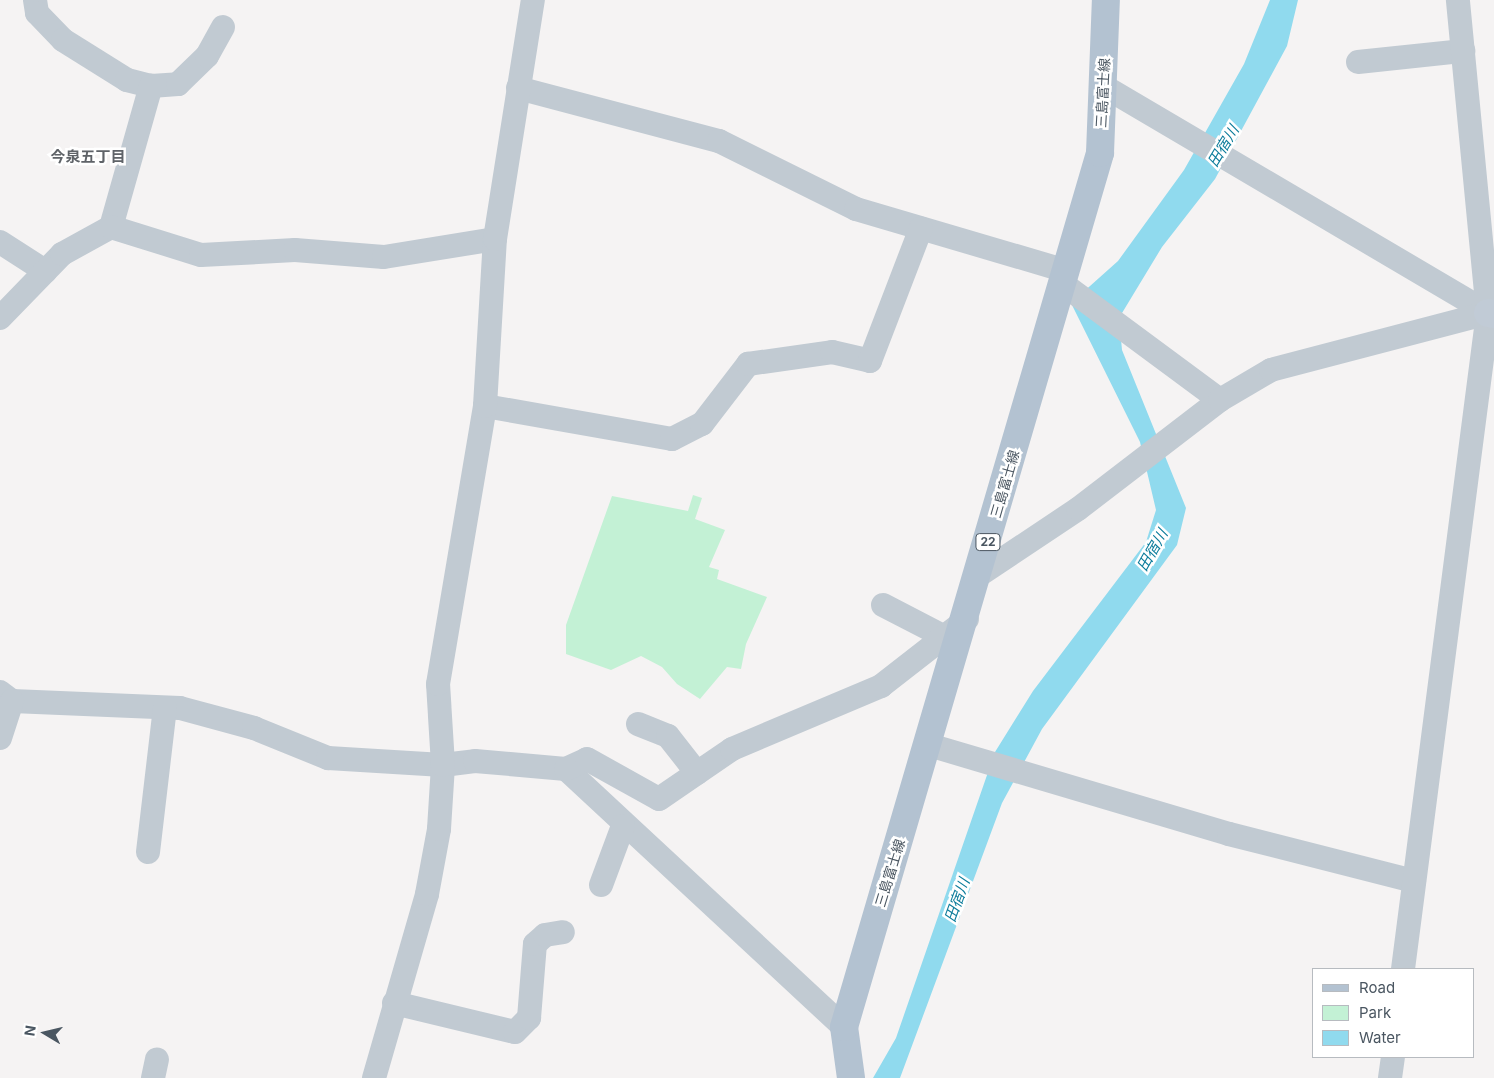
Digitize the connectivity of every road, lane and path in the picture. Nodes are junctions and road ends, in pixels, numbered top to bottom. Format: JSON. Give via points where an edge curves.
{"nodes":[{"id":1,"x":35,"y":0,"type":"edge"},
{"id":2,"x":533,"y":0,"type":"edge"},
{"id":3,"x":1106,"y":0,"type":"edge"},
{"id":4,"x":1458,"y":0,"type":"edge"},
{"id":5,"x":223,"y":26,"type":"dead end"},
{"id":6,"x":1463,"y":51,"type":"junction"},
{"id":7,"x":1358,"y":62,"type":"dead end"},
{"id":8,"x":151,"y":86,"type":"junction"},
{"id":9,"x":1104,"y":87,"type":"junction"},
{"id":10,"x":518,"y":88,"type":"junction"},
{"id":11,"x":111,"y":227,"type":"junction"},
{"id":12,"x":921,"y":228,"type":"junction"},
{"id":13,"x":495,"y":239,"type":"junction"},
{"id":14,"x":0,"y":242,"type":"edge"},
{"id":15,"x":45,"y":271,"type":"junction"},
{"id":16,"x":1067,"y":282,"type":"junction"},
{"id":17,"x":1491,"y":313,"type":"edge"},
{"id":18,"x":0,"y":318,"type":"edge"},
{"id":19,"x":1220,"y":400,"type":"junction"},
{"id":20,"x":486,"y":406,"type":"junction"},
{"id":21,"x":979,"y":574,"type":"junction"},
{"id":22,"x":883,"y":605,"type":"dead end"},
{"id":23,"x":966,"y":619,"type":"junction"},
{"id":24,"x":941,"y":635,"type":"junction"},
{"id":25,"x":6,"y":696,"type":"edge"},
{"id":26,"x":165,"y":708,"type":"junction"},
{"id":27,"x":638,"y":724,"type":"dead end"},
{"id":28,"x":0,"y":738,"type":"edge"},
{"id":29,"x":929,"y":745,"type":"junction"},
{"id":30,"x":443,"y":765,"type":"junction"},
{"id":31,"x":566,"y":769,"type":"junction"},
{"id":32,"x":697,"y":773,"type":"junction"},
{"id":33,"x":623,"y":826,"type":"junction"},
{"id":34,"x":148,"y":852,"type":"dead end"},
{"id":35,"x":1414,"y":881,"type":"junction"},
{"id":36,"x":601,"y":885,"type":"dead end"},
{"id":37,"x":563,"y":932,"type":"dead end"},
{"id":38,"x":1403,"y":968,"type":"edge"},
{"id":39,"x":394,"y":1003,"type":"junction"},
{"id":40,"x":844,"y":1027,"type":"junction"},
{"id":41,"x":1393,"y":1058,"type":"edge"},
{"id":42,"x":374,"y":1078,"type":"edge"},
{"id":43,"x":851,"y":1078,"type":"edge"},
{"id":44,"x":1390,"y":1078,"type":"edge"}],
"edges":[{"from":1,"to":8,"type":"street","via":[[38,13],[64,40],[128,80]]},
{"from":2,"to":10,"type":"street"},
{"from":3,"to":9,"type":"main road","name":"三島富士線","number":"22"},
{"from":4,"to":6,"type":"street"},
{"from":5,"to":8,"type":"street","via":[[207,56],[178,84]]},
{"from":6,"to":7,"type":"street"},
{"from":6,"to":17,"type":"street"},
{"from":8,"to":11,"type":"street"},
{"from":9,"to":16,"type":"main road","name":"三島富士線","number":"22","via":[[1100,153]]},
{"from":9,"to":17,"type":"street"},
{"from":10,"to":12,"type":"street","via":[[719,141],[856,209]]},
{"from":10,"to":13,"type":"street"},
{"from":11,"to":13,"type":"street","via":[[200,255],[295,250],[384,257]]},
{"from":11,"to":15,"type":"street","via":[[62,254]]},
{"from":12,"to":16,"type":"street"},
{"from":12,"to":20,"type":"street","via":[[870,361],[832,352],[748,364],[702,424],[672,439]]},
{"from":13,"to":20,"type":"street"},
{"from":14,"to":15,"type":"street"},
{"from":15,"to":18,"type":"street"},
{"from":16,"to":19,"type":"street","via":[[1125,333]]},
{"from":16,"to":21,"type":"main road","name":"三島富士線","number":"22"},
{"from":17,"to":19,"type":"street","via":[[1271,370]]},
{"from":17,"to":35,"type":"street"},
{"from":19,"to":21,"type":"street","via":[[1140,461]]},
{"from":20,"to":30,"type":"street","via":[[438,684]]},
{"from":21,"to":23,"type":"main road","name":"三島富士線","number":"22"},
{"from":22,"to":24,"type":"street"},
{"from":23,"to":24,"type":"street"},
{"from":23,"to":29,"type":"main road","name":"三島富士線","number":"22"},
{"from":24,"to":32,"type":"street","via":[[882,686],[732,750]]},
{"from":25,"to":26,"type":"street"},
{"from":25,"to":28,"type":"street"},
{"from":26,"to":30,"type":"street","via":[[254,728],[328,758]]},
{"from":26,"to":34,"type":"street"},
{"from":27,"to":32,"type":"street","via":[[668,736]]},
{"from":29,"to":35,"type":"street","via":[[1229,834]]},
{"from":29,"to":40,"type":"main road","name":"三島富士線","number":"22"},
{"from":30,"to":31,"type":"street","via":[[475,761]]},
{"from":30,"to":39,"type":"street","via":[[427,894]]},
{"from":31,"to":32,"type":"street","via":[[587,759],[659,799]]},
{"from":31,"to":33,"type":"street"},
{"from":33,"to":36,"type":"street"},
{"from":33,"to":40,"type":"street"},
{"from":35,"to":38,"type":"street"},
{"from":37,"to":39,"type":"street","via":[[546,936],[535,944],[529,1018],[516,1032]]},
{"from":39,"to":42,"type":"street"},
{"from":40,"to":43,"type":"main road","name":"三島富士線","number":"22"},
{"from":41,"to":44,"type":"street"}]}
